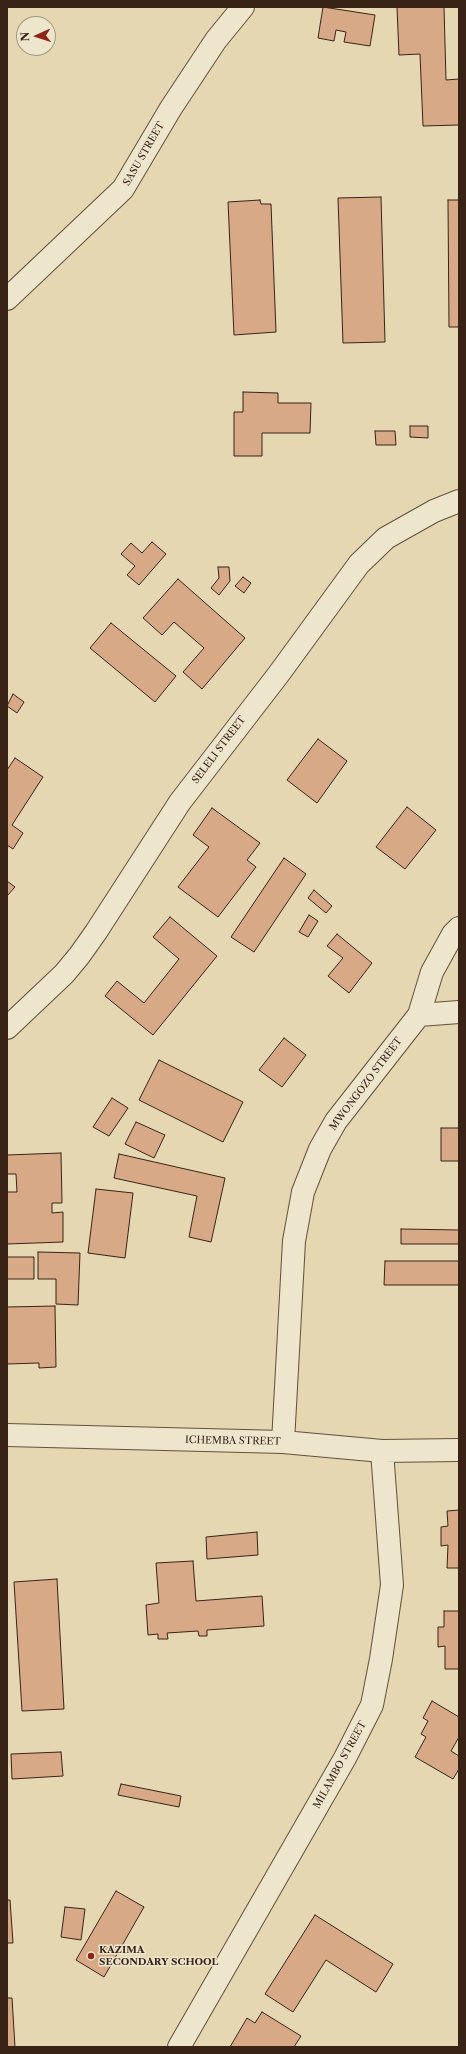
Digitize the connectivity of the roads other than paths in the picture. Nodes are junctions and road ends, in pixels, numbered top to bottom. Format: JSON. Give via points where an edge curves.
{"nodes":[{"id":1,"x":243,"y":7,"type":"edge"},
{"id":2,"x":7,"y":299,"type":"edge"},
{"id":3,"x":459,"y":501,"type":"edge"},
{"id":4,"x":459,"y":928,"type":"edge"},
{"id":5,"x":459,"y":1012,"type":"edge"},
{"id":6,"x":419,"y":1015,"type":"junction"},
{"id":7,"x":7,"y":1028,"type":"edge"},
{"id":8,"x":7,"y":1435,"type":"edge"},
{"id":9,"x":283,"y":1442,"type":"junction"},
{"id":10,"x":459,"y":1450,"type":"edge"},
{"id":11,"x":382,"y":1451,"type":"junction"},
{"id":12,"x":179,"y":2047,"type":"edge"}],
"edges":[{"from":1,"to":2,"type":"street","name":"SASU STREET","via":[[216,40],[171,108],[123,189]]},
{"from":3,"to":7,"type":"street","name":"SELELI STREET","via":[[434,511],[386,538],[359,564],[180,802],[79,956],[64,974]]},
{"from":4,"to":6,"type":"street","name":"MWONGOZO STREET","via":[[432,972]]},
{"from":5,"to":6,"type":"street"},
{"from":6,"to":9,"type":"street","name":"MWONGOZO STREET","via":[[336,1121],[320,1149],[303,1192],[294,1241]]},
{"from":8,"to":9,"type":"street","name":"ICHEMBA STREET"},
{"from":9,"to":11,"type":"street","name":"ICHEMBA STREET"},
{"from":10,"to":11,"type":"street","name":"ICHEMBA STREET"},
{"from":11,"to":12,"type":"street","name":"MILAMBO STREET","via":[[392,1585],[372,1705],[345,1758]]}]}
